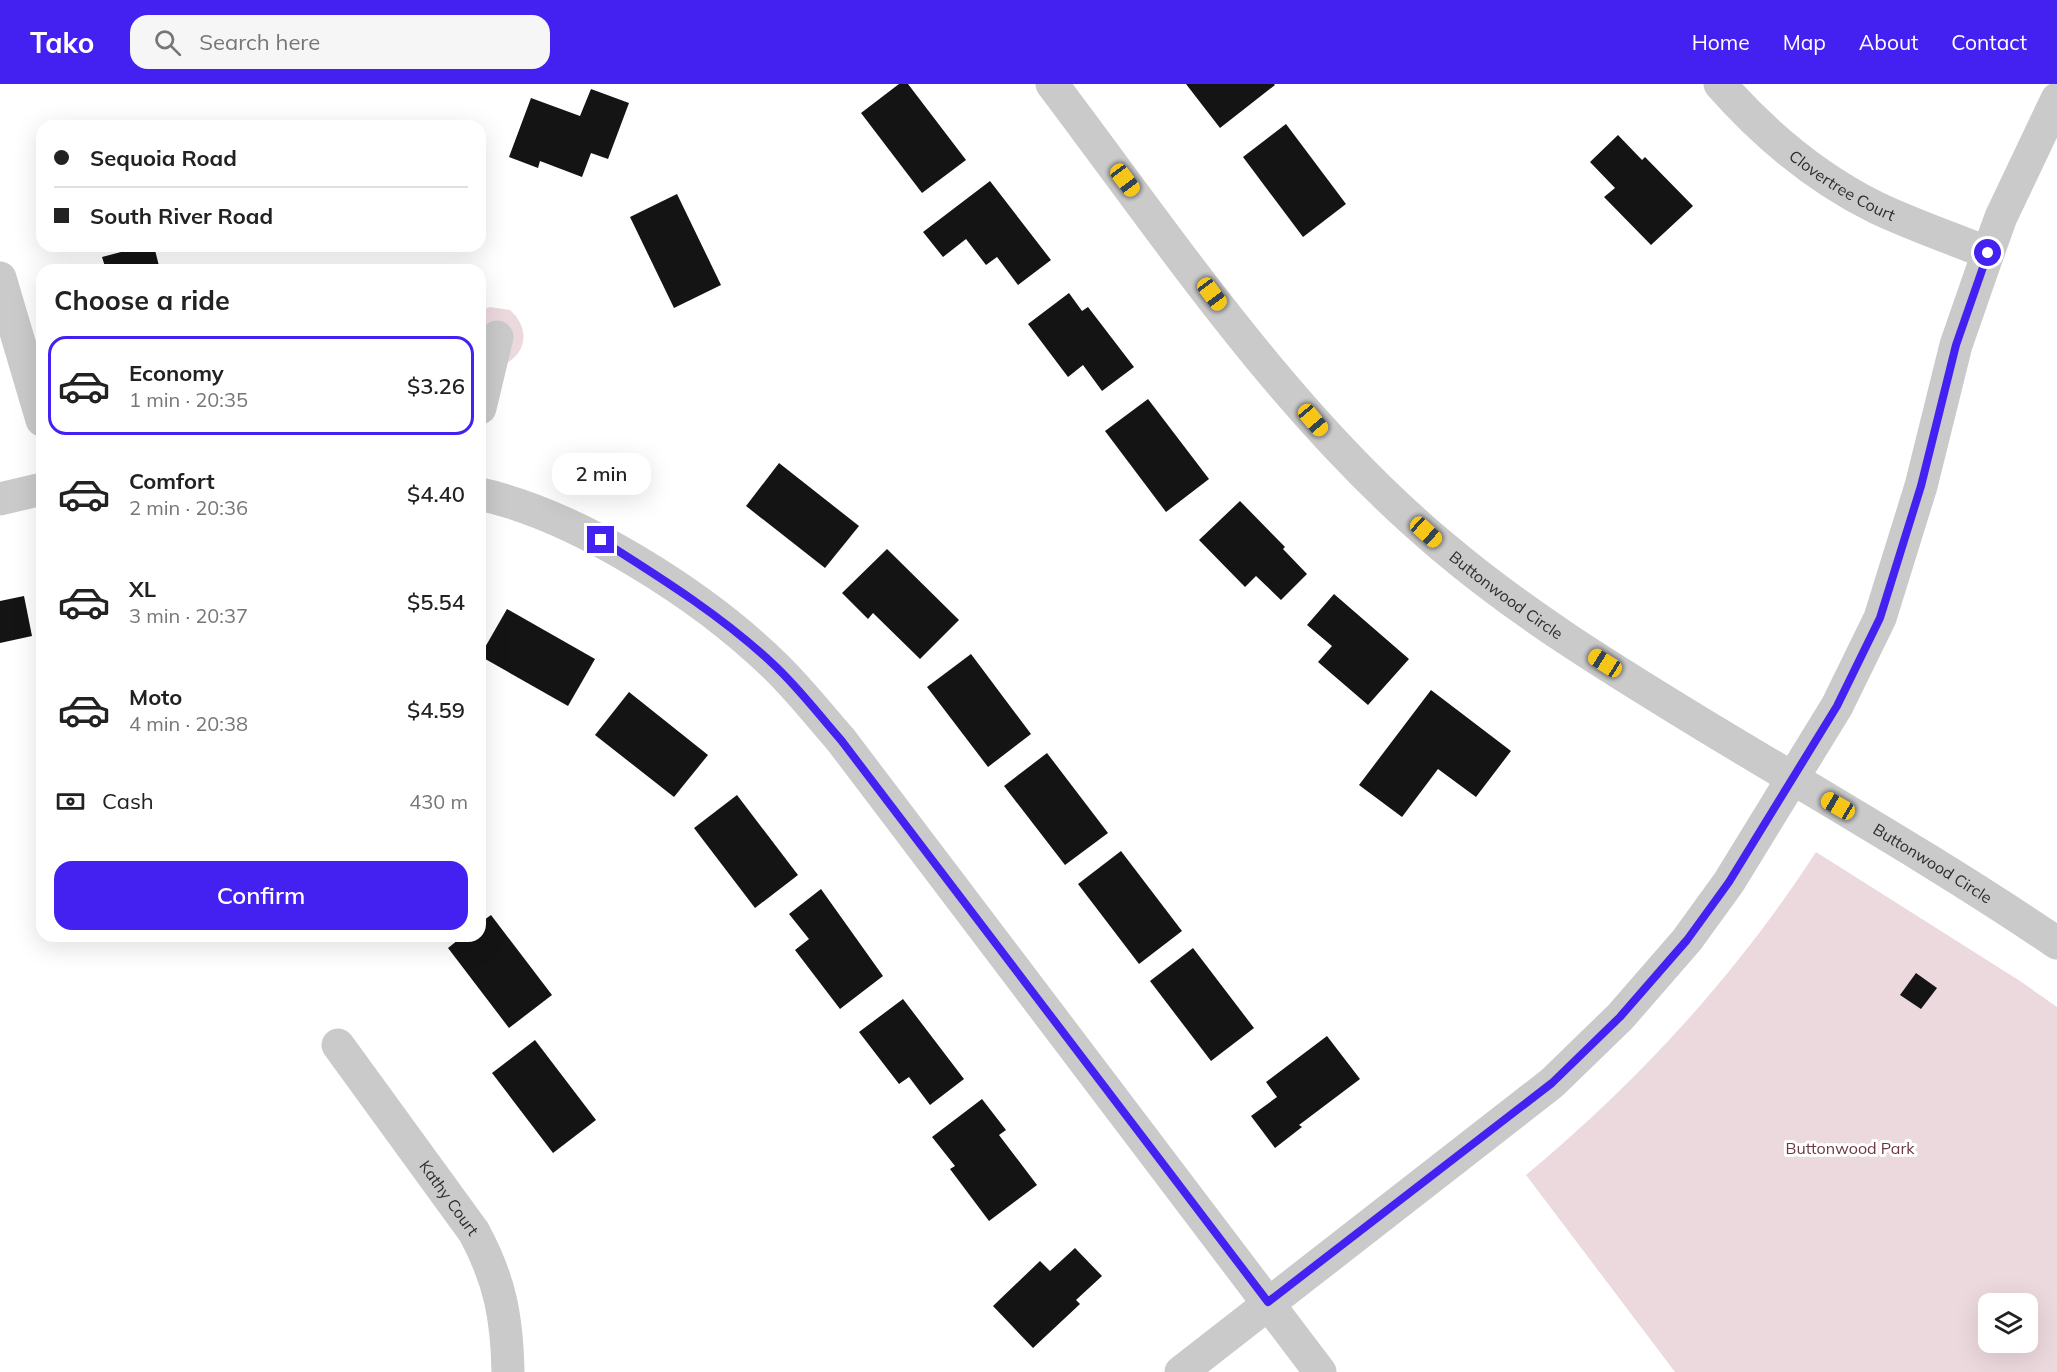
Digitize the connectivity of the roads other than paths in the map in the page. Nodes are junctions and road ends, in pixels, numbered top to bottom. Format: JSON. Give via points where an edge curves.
{"nodes":[{"id":1,"x":1052,"y":84,"type":"edge"},
{"id":2,"x":1720,"y":84,"type":"edge"},
{"id":3,"x":2057,"y":99,"type":"edge"},
{"id":4,"x":1988,"y":253,"type":"junction"},
{"id":5,"x":0,"y":278,"type":"edge"},
{"id":6,"x":497,"y":337,"type":"dead end"},
{"id":7,"x":486,"y":383,"type":"edge"},
{"id":8,"x":36,"y":400,"type":"edge"},
{"id":9,"x":36,"y":490,"type":"edge"},
{"id":10,"x":486,"y":496,"type":"edge"},
{"id":11,"x":0,"y":499,"type":"edge"},
{"id":12,"x":1794,"y":780,"type":"junction"},
{"id":13,"x":2057,"y":943,"type":"edge"},
{"id":14,"x":338,"y":1045,"type":"dead end"},
{"id":15,"x":1268,"y":1302,"type":"junction"},
{"id":16,"x":508,"y":1372,"type":"edge"},
{"id":17,"x":1180,"y":1372,"type":"edge"},
{"id":18,"x":1320,"y":1372,"type":"edge"}],
"edges":[{"from":1,"to":12,"type":"street","name":"Buttonwood Circle","via":[[1255,352],[1365,476],[1441,545],[1528,614]]},
{"from":2,"to":4,"type":"street","name":"Clovertree Court","via":[[1764,131],[1837,184],[1877,208]]},
{"from":3,"to":4,"type":"street"},
{"from":4,"to":12,"type":"street","via":[[1956,345],[1921,486],[1880,618],[1852,679]]},
{"from":5,"to":8,"type":"street"},
{"from":6,"to":7,"type":"street"},
{"from":9,"to":11,"type":"street"},
{"from":10,"to":15,"type":"street","via":[[548,515],[601,540],[678,589],[775,666],[841,740]]},
{"from":12,"to":13,"type":"street","name":"Buttonwood Circle"},
{"from":12,"to":15,"type":"street","via":[[1687,940],[1585,1053],[1482,1140]]},
{"from":14,"to":16,"type":"street","name":"Kathy Court","via":[[474,1232],[491,1263],[503,1301]]},
{"from":15,"to":17,"type":"street"},
{"from":15,"to":18,"type":"street"}]}
